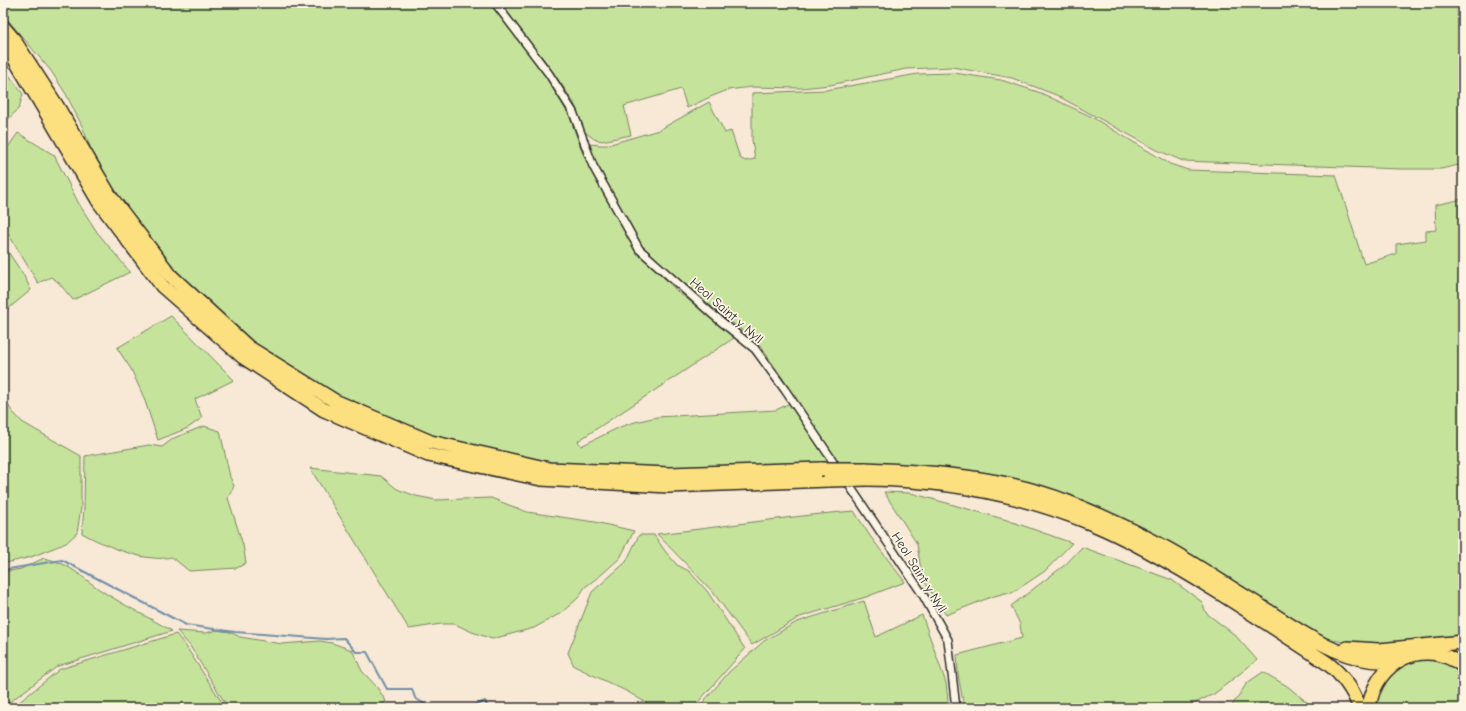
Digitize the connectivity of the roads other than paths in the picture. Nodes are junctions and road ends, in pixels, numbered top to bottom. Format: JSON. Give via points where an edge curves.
{"nodes":[{"id":1,"x":495,"y":3,"type":"edge"},
{"id":2,"x":3,"y":27,"type":"edge"},
{"id":3,"x":3,"y":44,"type":"edge"},
{"id":4,"x":867,"y":474,"type":"junction"},
{"id":5,"x":1190,"y":575,"type":"junction"},
{"id":6,"x":1463,"y":642,"type":"edge"},
{"id":7,"x":1324,"y":644,"type":"junction"},
{"id":8,"x":1418,"y":654,"type":"junction"},
{"id":9,"x":1400,"y":660,"type":"junction"},
{"id":10,"x":1463,"y":666,"type":"edge"},
{"id":11,"x":956,"y":708,"type":"edge"},
{"id":12,"x":1352,"y":708,"type":"edge"},
{"id":13,"x":1360,"y":708,"type":"edge"},
{"id":14,"x":1369,"y":708,"type":"edge"}],
"edges":[{"from":1,"to":11,"type":"street","name":"Heol Saint y Nyll","via":[[549,74],[573,112],[593,166],[639,249],[755,349],[923,595],[948,640]]},
{"from":2,"to":4,"type":"highway","bridge":true,"via":[[58,106],[110,196],[171,276],[248,347],[335,401],[431,442],[549,469],[669,474],[821,469]]},
{"from":3,"to":4,"type":"highway","bridge":true,"via":[[11,53],[99,202],[162,286],[243,357],[324,410],[428,455],[541,479],[668,486],[829,480]]},
{"from":4,"to":5,"type":"highway","via":[[988,491],[1040,504],[1093,524],[1144,548]]},
{"from":4,"to":7,"type":"highway","via":[[956,475],[1024,488],[1066,502],[1158,544]]},
{"from":5,"to":12,"type":"highway","via":[[1330,675]]},
{"from":5,"to":13,"type":"highway","via":[[1327,663],[1349,685]]},
{"from":6,"to":7,"type":"highway","via":[[1373,650]]},
{"from":6,"to":8,"type":"highway"},
{"from":7,"to":9,"type":"highway","via":[[1336,651],[1369,661]]},
{"from":8,"to":9,"type":"highway"},
{"from":8,"to":10,"type":"highway","via":[[1440,654]]},
{"from":9,"to":14,"type":"highway","via":[[1381,676],[1372,691]]}]}
